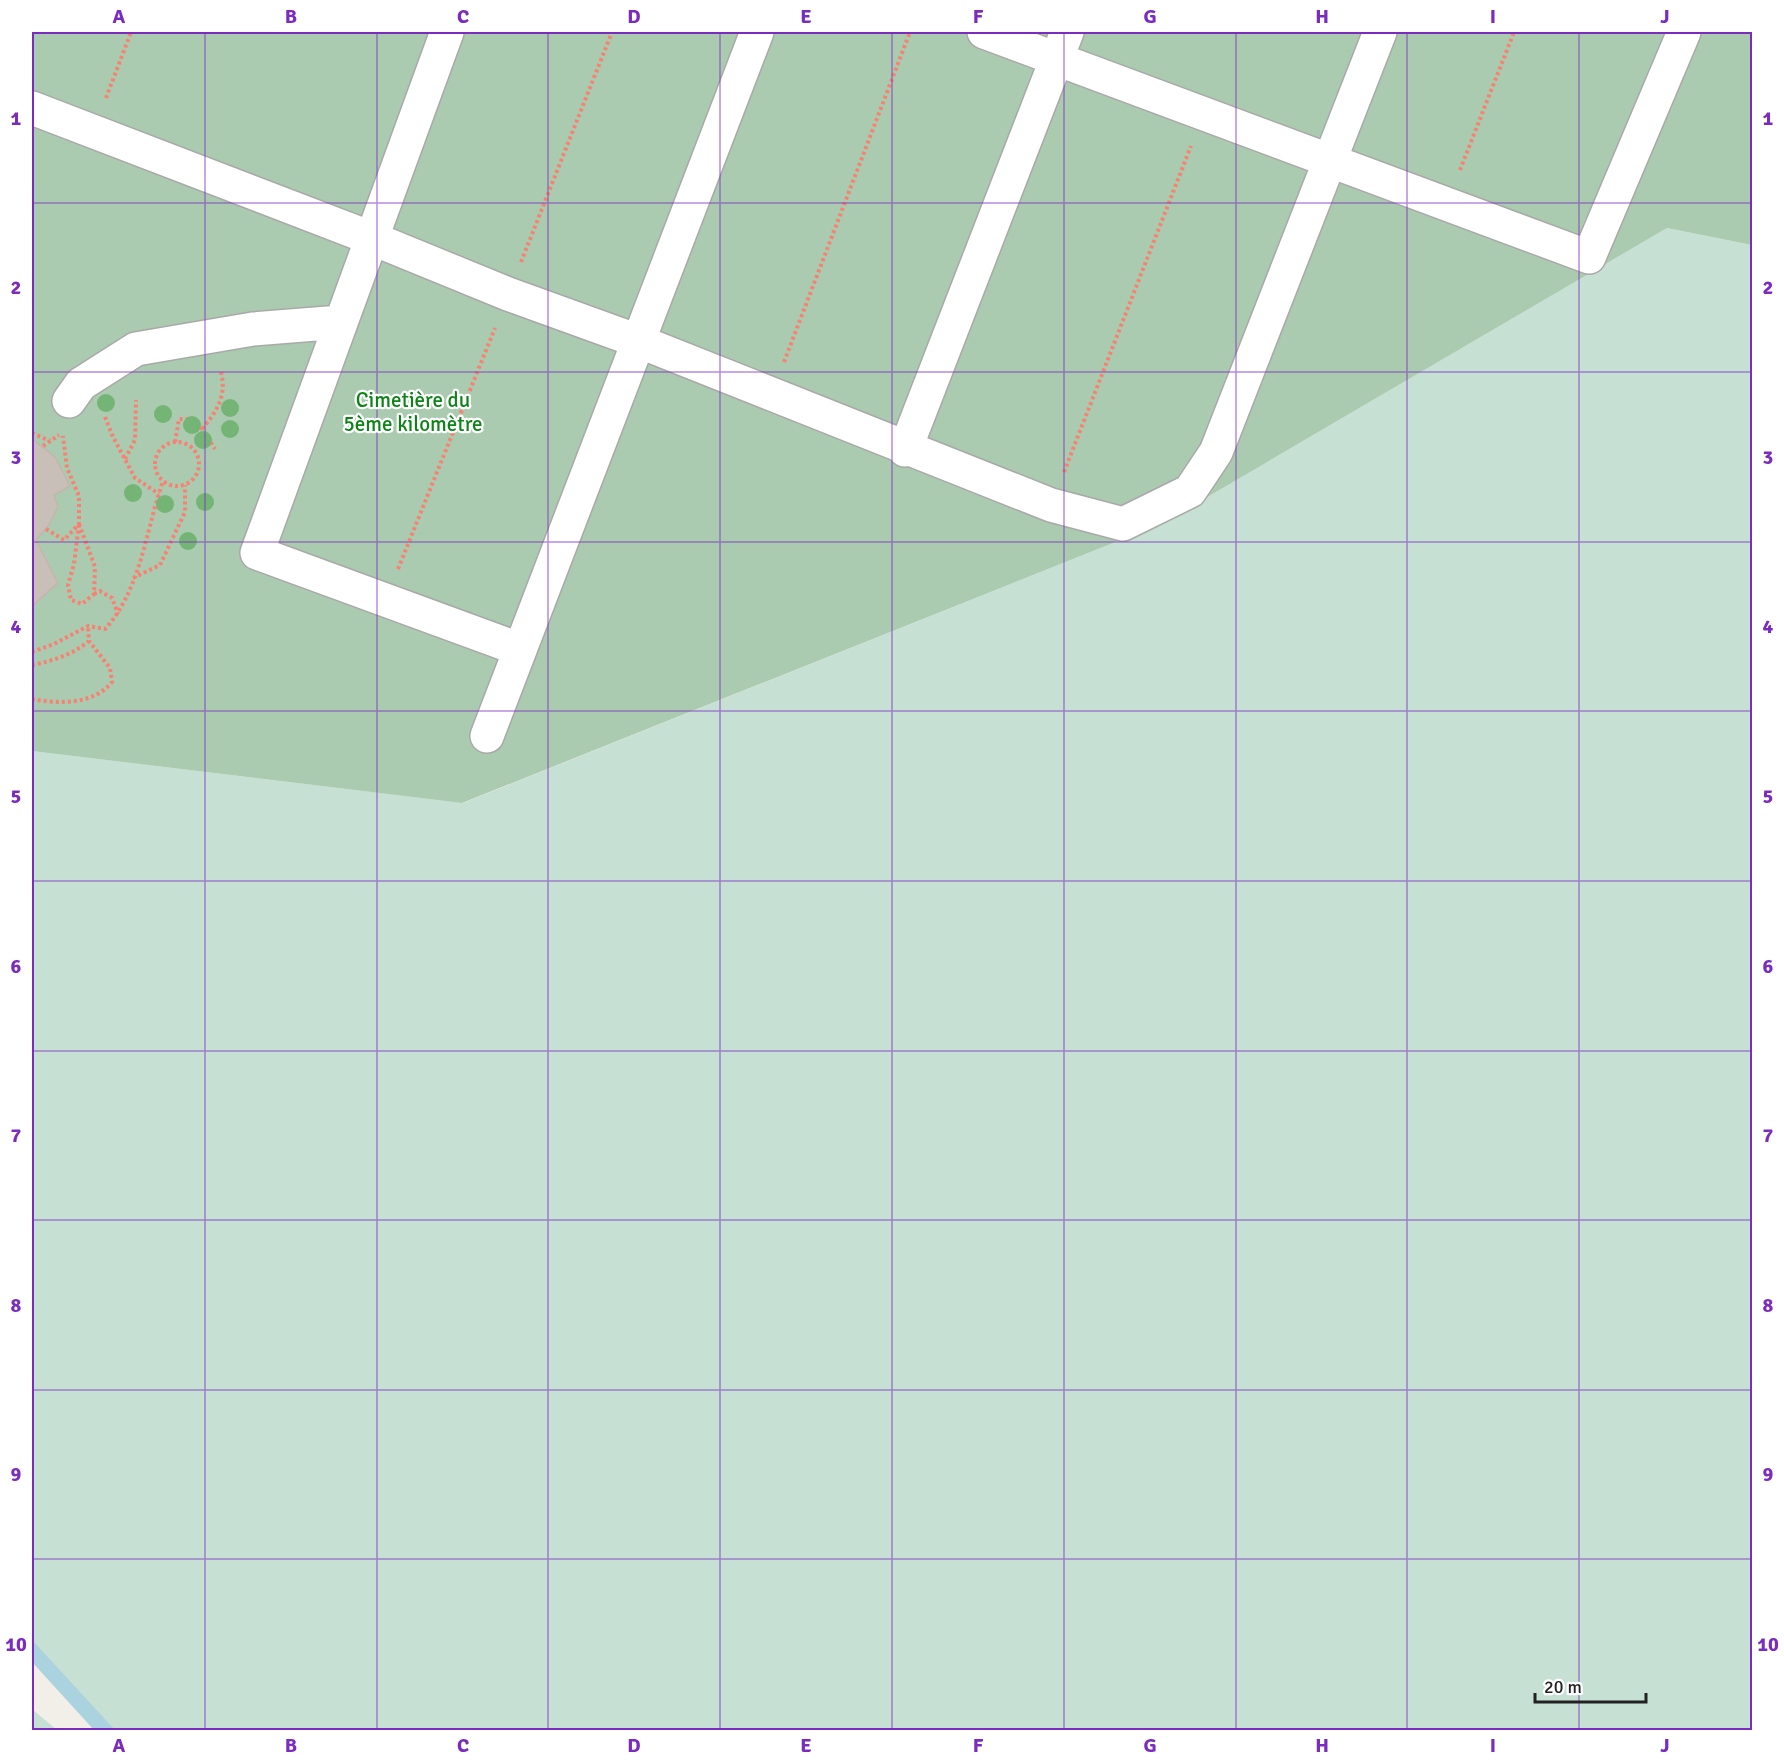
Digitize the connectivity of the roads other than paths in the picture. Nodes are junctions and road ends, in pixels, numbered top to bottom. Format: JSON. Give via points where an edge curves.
{"nodes":[{"id":1,"x":447,"y":32,"type":"edge"},
{"id":2,"x":757,"y":32,"type":"edge"},
{"id":3,"x":984,"y":32,"type":"edge"},
{"id":4,"x":1380,"y":32,"type":"edge"},
{"id":5,"x":1684,"y":32,"type":"edge"},
{"id":6,"x":1062,"y":46,"type":"edge"},
{"id":7,"x":32,"y":108,"type":"edge"},
{"id":8,"x":1330,"y":162,"type":"junction"},
{"id":9,"x":371,"y":238,"type":"junction"},
{"id":10,"x":341,"y":322,"type":"junction"},
{"id":11,"x":638,"y":341,"type":"junction"},
{"id":12,"x":69,"y":389,"type":"dead end"},
{"id":13,"x":905,"y":450,"type":"junction"},
{"id":14,"x":519,"y":649,"type":"junction"},
{"id":15,"x":487,"y":736,"type":"dead end"}],
"edges":[{"from":1,"to":9,"type":"lane"},
{"from":2,"to":11,"type":"lane"},
{"from":3,"to":6,"type":"lane"},
{"from":4,"to":8,"type":"lane"},
{"from":5,"to":8,"type":"lane","via":[[1589,257]]},
{"from":6,"to":8,"type":"lane","via":[[1203,115]]},
{"from":6,"to":13,"type":"lane"},
{"from":7,"to":9,"type":"lane"},
{"from":8,"to":13,"type":"lane","via":[[1216,452],[1190,491],[1122,524],[1051,505]]},
{"from":9,"to":10,"type":"lane"},
{"from":9,"to":11,"type":"lane"},
{"from":10,"to":12,"type":"lane","via":[[253,329],[136,349]]},
{"from":10,"to":14,"type":"lane","via":[[257,553]]},
{"from":11,"to":13,"type":"lane"},
{"from":11,"to":14,"type":"lane"},
{"from":14,"to":15,"type":"lane"}]}
